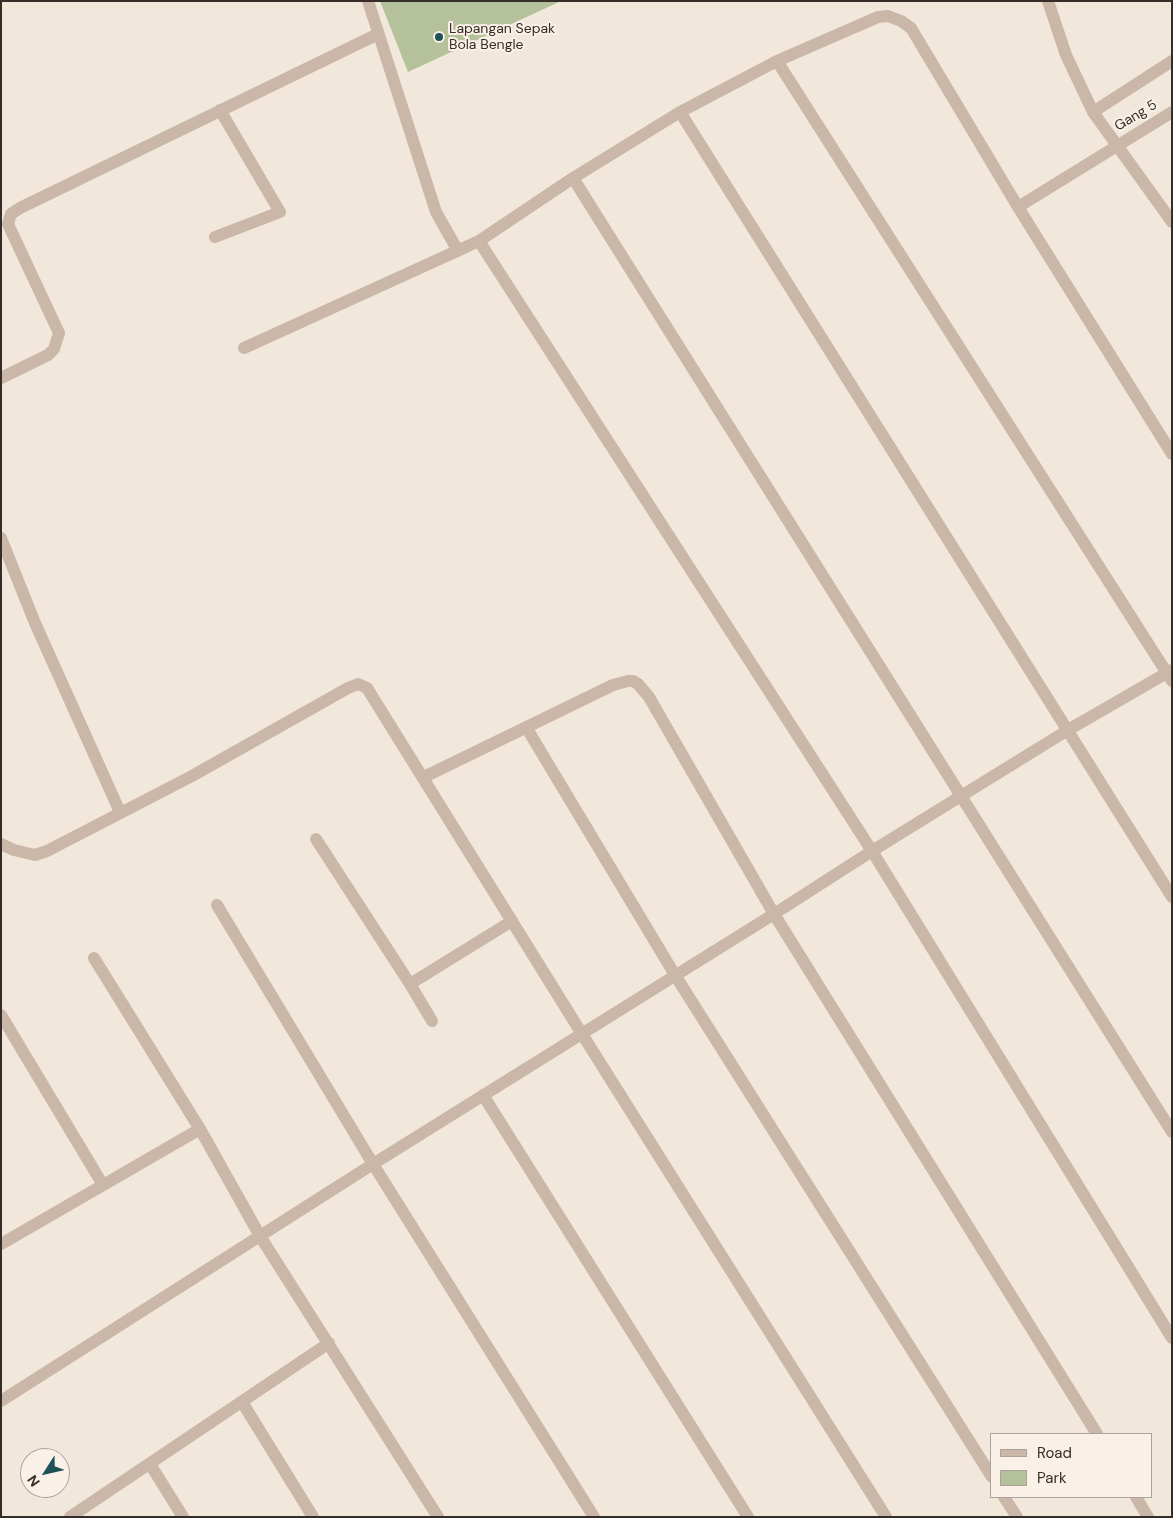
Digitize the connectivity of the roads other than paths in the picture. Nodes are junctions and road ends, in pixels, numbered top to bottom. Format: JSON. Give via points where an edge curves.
{"nodes":[{"id":1,"x":368,"y":1,"type":"edge"},
{"id":2,"x":1048,"y":1,"type":"edge"},
{"id":3,"x":378,"y":34,"type":"junction"},
{"id":4,"x":777,"y":60,"type":"junction"},
{"id":5,"x":1172,"y":61,"type":"edge"},
{"id":6,"x":220,"y":110,"type":"junction"},
{"id":7,"x":680,"y":112,"type":"junction"},
{"id":8,"x":1093,"y":112,"type":"junction"},
{"id":9,"x":1172,"y":112,"type":"edge"},
{"id":10,"x":1116,"y":146,"type":"junction"},
{"id":11,"x":573,"y":178,"type":"junction"},
{"id":12,"x":1018,"y":207,"type":"junction"},
{"id":13,"x":1172,"y":222,"type":"edge"},
{"id":14,"x":215,"y":237,"type":"dead end"},
{"id":15,"x":480,"y":241,"type":"junction"},
{"id":16,"x":458,"y":251,"type":"junction"},
{"id":17,"x":244,"y":348,"type":"dead end"},
{"id":18,"x":1,"y":378,"type":"edge"},
{"id":19,"x":1172,"y":454,"type":"edge"},
{"id":20,"x":1,"y":538,"type":"edge"},
{"id":21,"x":1170,"y":675,"type":"edge"},
{"id":22,"x":526,"y":727,"type":"junction"},
{"id":23,"x":1068,"y":730,"type":"junction"},
{"id":24,"x":424,"y":777,"type":"junction"},
{"id":25,"x":962,"y":796,"type":"junction"},
{"id":26,"x":120,"y":812,"type":"junction"},
{"id":27,"x":316,"y":839,"type":"dead end"},
{"id":28,"x":1,"y":844,"type":"edge"},
{"id":29,"x":872,"y":851,"type":"junction"},
{"id":30,"x":1172,"y":897,"type":"edge"},
{"id":31,"x":217,"y":905,"type":"dead end"},
{"id":32,"x":774,"y":914,"type":"junction"},
{"id":33,"x":512,"y":920,"type":"junction"},
{"id":34,"x":94,"y":958,"type":"dead end"},
{"id":35,"x":675,"y":975,"type":"junction"},
{"id":36,"x":410,"y":984,"type":"junction"},
{"id":37,"x":1,"y":1015,"type":"edge"},
{"id":38,"x":432,"y":1021,"type":"dead end"},
{"id":39,"x":582,"y":1034,"type":"junction"},
{"id":40,"x":483,"y":1096,"type":"junction"},
{"id":41,"x":200,"y":1129,"type":"junction"},
{"id":42,"x":1172,"y":1132,"type":"edge"},
{"id":43,"x":373,"y":1164,"type":"junction"},
{"id":44,"x":103,"y":1185,"type":"junction"},
{"id":45,"x":260,"y":1236,"type":"junction"},
{"id":46,"x":3,"y":1240,"type":"edge"},
{"id":47,"x":1172,"y":1338,"type":"edge"},
{"id":48,"x":329,"y":1343,"type":"junction"},
{"id":49,"x":1,"y":1401,"type":"edge"},
{"id":50,"x":242,"y":1402,"type":"junction"},
{"id":51,"x":1096,"y":1433,"type":"edge"},
{"id":52,"x":150,"y":1464,"type":"junction"},
{"id":53,"x":990,"y":1474,"type":"edge"},
{"id":54,"x":1005,"y":1498,"type":"edge"},
{"id":55,"x":1137,"y":1498,"type":"edge"},
{"id":56,"x":70,"y":1517,"type":"edge"},
{"id":57,"x":183,"y":1517,"type":"edge"},
{"id":58,"x":312,"y":1517,"type":"edge"},
{"id":59,"x":438,"y":1517,"type":"edge"},
{"id":60,"x":594,"y":1517,"type":"edge"},
{"id":61,"x":748,"y":1517,"type":"edge"},
{"id":62,"x":886,"y":1517,"type":"edge"},
{"id":63,"x":1017,"y":1517,"type":"edge"},
{"id":64,"x":1148,"y":1517,"type":"edge"}],
"edges":[{"from":1,"to":3,"type":"street"},
{"from":2,"to":8,"type":"street","via":[[1066,55]]},
{"from":3,"to":6,"type":"street"},
{"from":3,"to":16,"type":"street","via":[[436,212]]},
{"from":4,"to":7,"type":"street"},
{"from":4,"to":12,"type":"street","via":[[878,17],[888,16],[901,21],[911,28]]},
{"from":4,"to":21,"type":"street"},
{"from":5,"to":8,"type":"street"},
{"from":6,"to":14,"type":"street","via":[[280,212]]},
{"from":6,"to":18,"type":"street","via":[[11,214],[8,224],[59,333],[54,349],[48,354]]},
{"from":7,"to":11,"type":"street"},
{"from":7,"to":23,"type":"street"},
{"from":8,"to":10,"type":"street"},
{"from":9,"to":10,"type":"street","name":"Gang 5"},
{"from":10,"to":12,"type":"street","name":"Gang 5"},
{"from":10,"to":13,"type":"street"},
{"from":11,"to":15,"type":"street"},
{"from":11,"to":25,"type":"street"},
{"from":12,"to":19,"type":"street"},
{"from":15,"to":16,"type":"street"},
{"from":15,"to":29,"type":"street"},
{"from":16,"to":17,"type":"street"},
{"from":20,"to":26,"type":"street","via":[[35,623]]},
{"from":21,"to":23,"type":"street"},
{"from":22,"to":24,"type":"street"},
{"from":22,"to":32,"type":"street","via":[[613,685],[628,681],[638,684],[649,697]]},
{"from":22,"to":35,"type":"street"},
{"from":23,"to":25,"type":"street"},
{"from":23,"to":30,"type":"street"},
{"from":24,"to":26,"type":"street","via":[[367,688],[358,684]]},
{"from":24,"to":33,"type":"street"},
{"from":25,"to":29,"type":"street"},
{"from":25,"to":42,"type":"street"},
{"from":26,"to":28,"type":"street","via":[[35,855]]},
{"from":27,"to":36,"type":"street"},
{"from":29,"to":32,"type":"street"},
{"from":29,"to":47,"type":"street"},
{"from":31,"to":43,"type":"street"},
{"from":32,"to":35,"type":"street"},
{"from":32,"to":51,"type":"street"},
{"from":33,"to":36,"type":"street"},
{"from":33,"to":39,"type":"street"},
{"from":34,"to":41,"type":"street"},
{"from":35,"to":39,"type":"street"},
{"from":35,"to":53,"type":"street"},
{"from":36,"to":38,"type":"street"},
{"from":37,"to":44,"type":"street"},
{"from":39,"to":40,"type":"street"},
{"from":39,"to":62,"type":"street"},
{"from":40,"to":43,"type":"street"},
{"from":40,"to":61,"type":"street"},
{"from":41,"to":44,"type":"street"},
{"from":41,"to":45,"type":"street"},
{"from":43,"to":45,"type":"street"},
{"from":43,"to":60,"type":"street"},
{"from":44,"to":46,"type":"street"},
{"from":45,"to":48,"type":"street"},
{"from":45,"to":49,"type":"street"},
{"from":48,"to":50,"type":"street"},
{"from":48,"to":59,"type":"street"},
{"from":50,"to":52,"type":"street"},
{"from":50,"to":58,"type":"street"},
{"from":52,"to":56,"type":"street"},
{"from":52,"to":57,"type":"street"},
{"from":54,"to":63,"type":"street"},
{"from":55,"to":64,"type":"street"}]}
